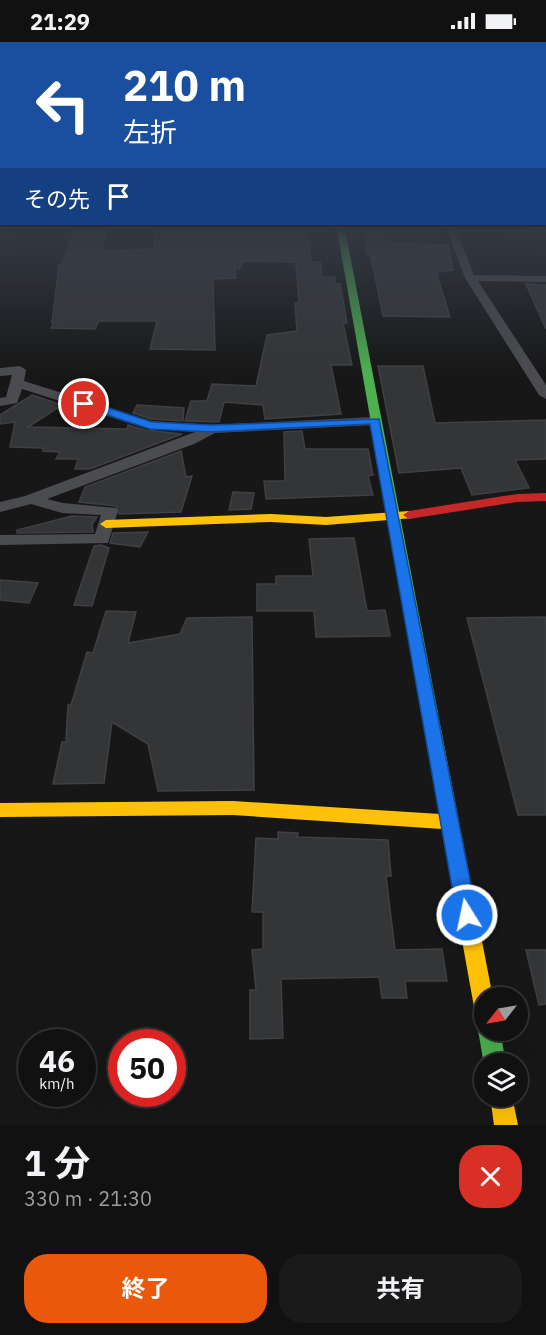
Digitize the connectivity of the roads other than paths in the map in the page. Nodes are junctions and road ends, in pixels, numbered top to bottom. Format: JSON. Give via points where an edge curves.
{"nodes":[{"id":1,"x":349,"y":274,"type":"edge"},
{"id":2,"x":468,"y":274,"type":"edge"},
{"id":3,"x":470,"y":278,"type":"junction"},
{"id":4,"x":546,"y":279,"type":"edge"},
{"id":5,"x":0,"y":372,"type":"edge"},
{"id":6,"x":17,"y":383,"type":"junction"},
{"id":7,"x":546,"y":395,"type":"edge"},
{"id":8,"x":0,"y":402,"type":"edge"},
{"id":9,"x":375,"y":421,"type":"junction"},
{"id":10,"x":212,"y":429,"type":"junction"},
{"id":11,"x":546,"y":497,"type":"edge"},
{"id":12,"x":31,"y":499,"type":"junction"},
{"id":13,"x":0,"y":507,"type":"edge"},
{"id":14,"x":393,"y":518,"type":"junction"},
{"id":15,"x":106,"y":524,"type":"junction"},
{"id":16,"x":0,"y":540,"type":"edge"},
{"id":17,"x":0,"y":810,"type":"edge"},
{"id":18,"x":450,"y":822,"type":"junction"},
{"id":19,"x":480,"y":987,"type":"edge"},
{"id":20,"x":503,"y":1107,"type":"edge"},
{"id":21,"x":506,"y":1125,"type":"edge"}],
"edges":[{"from":1,"to":9,"type":"main road"},
{"from":2,"to":3,"type":"street"},
{"from":3,"to":4,"type":"street"},
{"from":3,"to":7,"type":"street"},
{"from":5,"to":6,"type":"street","via":[[20,370]]},
{"from":6,"to":8,"type":"street","via":[[12,400]]},
{"from":6,"to":10,"type":"street","via":[[150,425]]},
{"from":9,"to":10,"type":"street"},
{"from":9,"to":14,"type":"main road"},
{"from":10,"to":12,"type":"street"},
{"from":11,"to":14,"type":"main road"},
{"from":12,"to":13,"type":"street"},
{"from":12,"to":15,"type":"street","via":[[62,508],[110,511]]},
{"from":14,"to":15,"type":"main road"},
{"from":14,"to":18,"type":"main road"},
{"from":15,"to":16,"type":"street","via":[[102,539]]},
{"from":17,"to":18,"type":"main road","via":[[233,808]]},
{"from":18,"to":19,"type":"main road"},
{"from":20,"to":21,"type":"main road"}]}
